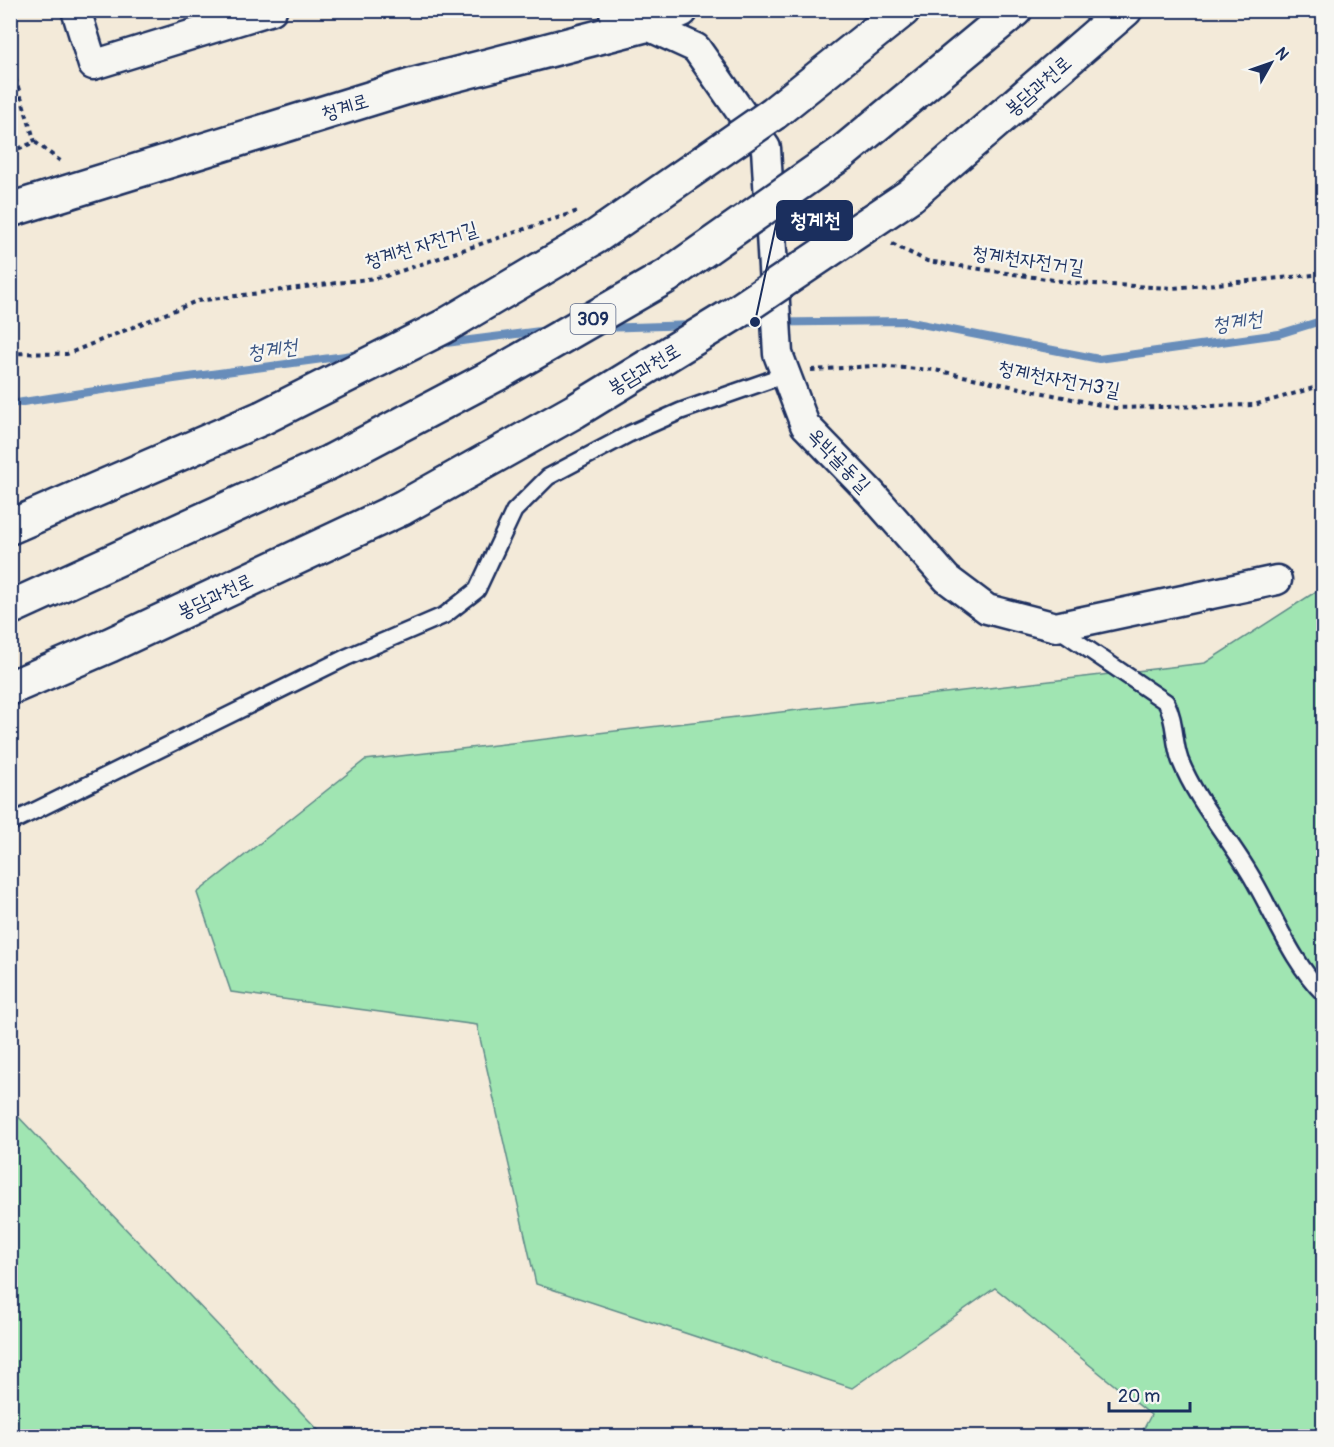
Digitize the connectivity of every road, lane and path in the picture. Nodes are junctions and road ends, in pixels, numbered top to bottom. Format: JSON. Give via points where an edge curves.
{"nodes":[{"id":1,"x":76,"y":10,"type":"edge"},
{"id":2,"x":272,"y":10,"type":"edge"},
{"id":3,"x":613,"y":10,"type":"edge"},
{"id":4,"x":681,"y":10,"type":"edge"},
{"id":5,"x":903,"y":10,"type":"edge"},
{"id":6,"x":1015,"y":10,"type":"edge"},
{"id":7,"x":1125,"y":10,"type":"edge"},
{"id":8,"x":638,"y":18,"type":"edge"},
{"id":9,"x":10,"y":61,"type":"edge"},
{"id":10,"x":36,"y":142,"type":"dead end"},
{"id":11,"x":814,"y":197,"type":"dead end"},
{"id":12,"x":13,"y":200,"type":"edge"},
{"id":13,"x":589,"y":207,"type":"dead end"},
{"id":14,"x":841,"y":219,"type":"dead end"},
{"id":15,"x":884,"y":240,"type":"dead end"},
{"id":16,"x":1323,"y":274,"type":"edge"},
{"id":17,"x":10,"y":353,"type":"edge"},
{"id":18,"x":782,"y":364,"type":"junction"},
{"id":19,"x":1323,"y":385,"type":"edge"},
{"id":20,"x":10,"y":527,"type":"edge"},
{"id":21,"x":1277,"y":580,"type":"dead end"},
{"id":22,"x":10,"y":608,"type":"edge"},
{"id":23,"x":1056,"y":627,"type":"junction"},
{"id":24,"x":110,"y":645,"type":"junction"},
{"id":25,"x":10,"y":688,"type":"edge"},
{"id":26,"x":10,"y":709,"type":"edge"},
{"id":27,"x":10,"y":823,"type":"edge"},
{"id":28,"x":1323,"y":994,"type":"edge"}],
"edges":[{"from":1,"to":2,"type":"street","via":[[93,64]]},
{"from":3,"to":8,"type":"street","name":"옥박골동길"},
{"from":4,"to":8,"type":"main road","name":"청계로"},
{"from":5,"to":20,"type":"main road","bridge":true,"via":[[774,112],[597,236],[443,327],[262,418]]},
{"from":6,"to":22,"type":"main road","number":"309","bridge":true,"via":[[842,153],[667,276],[495,375],[330,462]]},
{"from":7,"to":24,"type":"main road","name":"봉담과천로","bridge":true,"via":[[911,195],[717,324],[576,411],[402,508]]},
{"from":8,"to":12,"type":"main road","name":"청계로"},
{"from":8,"to":18,"type":"street","name":"옥박골동길","bridge":true,"via":[[696,48],[766,148]]},
{"from":9,"to":10,"type":"path"},
{"from":11,"to":14,"type":"path"},
{"from":13,"to":17,"type":"path","name":"청계천 자전거길","via":[[383,277],[197,301],[67,354]]},
{"from":15,"to":16,"type":"path","name":"청계천자전거길","via":[[927,261],[1073,284],[1173,288]]},
{"from":18,"to":19,"type":"path","name":"청계천자전거3길","via":[[935,370],[1115,408],[1254,405]]},
{"from":18,"to":23,"type":"street","name":"옥박골동길","via":[[805,425],[947,579],[987,609]]},
{"from":18,"to":27,"type":"lane","via":[[629,434],[548,477],[514,511],[477,590],[445,615],[347,657]]},
{"from":21,"to":23,"type":"street","name":"옥박골동길"},
{"from":23,"to":28,"type":"lane","via":[[1166,702],[1173,716],[1180,759],[1216,827],[1247,869],[1297,961]]},
{"from":24,"to":25,"type":"main road","name":"봉담과천로"},
{"from":24,"to":26,"type":"main road","name":"봉담과천로"}]}
